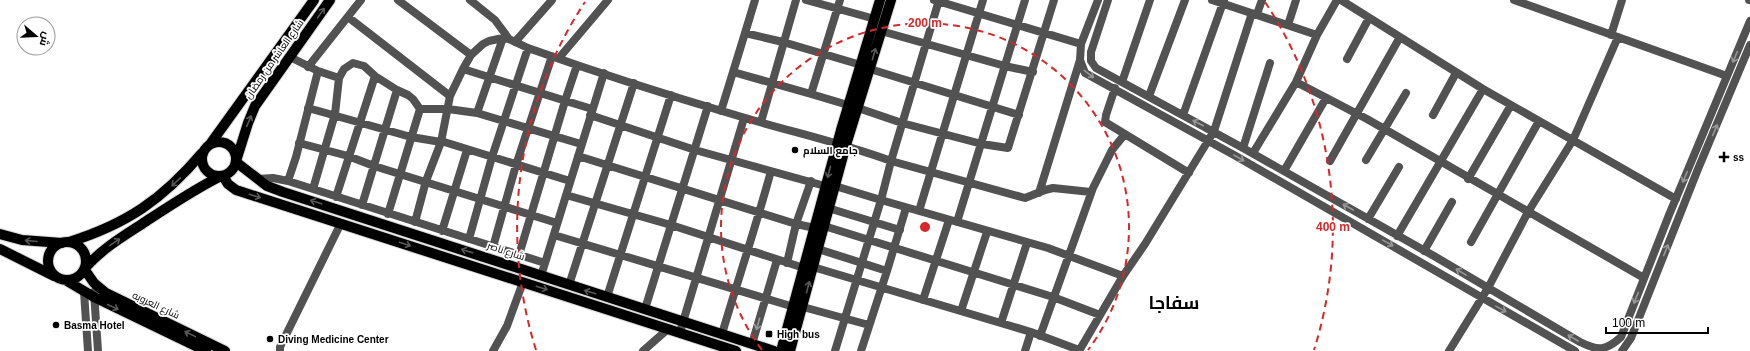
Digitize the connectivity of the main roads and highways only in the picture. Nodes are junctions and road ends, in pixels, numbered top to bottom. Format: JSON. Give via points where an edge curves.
{"nodes":[{"id":1,"x":314,"y":0,"type":"edge"},
{"id":2,"x":330,"y":0,"type":"edge"},
{"id":3,"x":880,"y":0,"type":"edge"},
{"id":4,"x":891,"y":0,"type":"edge"},
{"id":5,"x":865,"y":67,"type":"junction"},
{"id":6,"x":211,"y":143,"type":"junction"},
{"id":7,"x":202,"y":153,"type":"junction"},
{"id":8,"x":236,"y":160,"type":"junction"},
{"id":9,"x":222,"y":176,"type":"junction"},
{"id":10,"x":830,"y":186,"type":"junction"},
{"id":11,"x":341,"y":199,"type":"road end"},
{"id":12,"x":343,"y":211,"type":"junction"},
{"id":13,"x":384,"y":224,"type":"junction"},
{"id":14,"x":819,"y":227,"type":"junction"},
{"id":15,"x":0,"y":234,"type":"edge"},
{"id":16,"x":380,"y":235,"type":"junction"},
{"id":17,"x":66,"y":242,"type":"junction"},
{"id":18,"x":0,"y":249,"type":"edge"},
{"id":19,"x":808,"y":268,"type":"junction"},
{"id":20,"x":85,"y":269,"type":"junction"},
{"id":21,"x":56,"y":277,"type":"junction"},
{"id":22,"x":67,"y":281,"type":"junction"},
{"id":23,"x":617,"y":300,"type":"junction"},
{"id":24,"x":798,"y":307,"type":"junction"},
{"id":25,"x":614,"y":310,"type":"junction"},
{"id":26,"x":740,"y":340,"type":"junction"},
{"id":27,"x":717,"y":348,"type":"edge"},
{"id":28,"x":206,"y":351,"type":"edge"},
{"id":29,"x":225,"y":351,"type":"edge"},
{"id":30,"x":736,"y":351,"type":"edge"},
{"id":31,"x":774,"y":351,"type":"edge"},
{"id":32,"x":781,"y":351,"type":"edge"},
{"id":33,"x":790,"y":351,"type":"edge"}],
"edges":[{"from":1,"to":6,"type":"main road","name":"شارع العاشر من رمضان"},
{"from":8,"to":2,"type":"main road","name":"شارع العاشر من رمضان","one_way":true,"via":[[255,106]]},
{"from":3,"to":5,"type":"main road"},
{"from":5,"to":4,"type":"main road","one_way":true},
{"from":5,"to":10,"type":"main road"},
{"from":6,"to":7,"type":"main road"},
{"from":6,"to":8,"type":"main road","via":[[224,141],[230,144]]},
{"from":7,"to":9,"type":"main road","via":[[204,167],[208,172],[214,176]]},
{"from":7,"to":17,"type":"main road","one_way":true,"via":[[161,195],[128,218],[89,236]]},
{"from":8,"to":9,"type":"main road","via":[[229,173]]},
{"from":12,"to":8,"type":"main road","name":"شارع ناصر","one_way":true,"via":[[267,186]]},
{"from":9,"to":16,"type":"main road","one_way":true,"via":[[236,190]]},
{"from":20,"to":9,"type":"main road","one_way":true,"via":[[111,245],[190,192]]},
{"from":10,"to":14,"type":"main road"},
{"from":10,"to":14,"type":"main road","via":[[828,208]]},
{"from":11,"to":12,"type":"main road"},
{"from":12,"to":13,"type":"main road","name":"شارع ناصر"},
{"from":13,"to":16,"type":"main road"},
{"from":23,"to":13,"type":"main road","name":"شارع ناصر","one_way":true},
{"from":14,"to":19,"type":"main road"},
{"from":14,"to":19,"type":"main road","via":[[818,249]]},
{"from":17,"to":15,"type":"main road","one_way":true,"via":[[22,240]]},
{"from":16,"to":25,"type":"main road","one_way":true},
{"from":17,"to":20,"type":"main road","via":[[76,244],[85,254]]},
{"from":17,"to":21,"type":"main road","via":[[52,249],[48,261],[51,272]]},
{"from":18,"to":21,"type":"main road"},
{"from":19,"to":24,"type":"main road"},
{"from":20,"to":22,"type":"main road","via":[[77,278]]},
{"from":29,"to":20,"type":"main road","name":"شارع العروبه","one_way":true,"via":[[106,293],[94,283]]},
{"from":21,"to":22,"type":"main road"},
{"from":22,"to":28,"type":"main road","name":"شارع العروبه","one_way":true,"via":[[94,298]]},
{"from":23,"to":25,"type":"main road"},
{"from":23,"to":26,"type":"main road","name":"شارع ناصر"},
{"from":24,"to":32,"type":"main road"},
{"from":24,"to":33,"type":"main road"},
{"from":25,"to":27,"type":"main road","via":[[680,332]]},
{"from":26,"to":30,"type":"main road"},
{"from":26,"to":31,"type":"main road","name":"شارع ناصر"},
{"from":27,"to":30,"type":"main road"}]}
